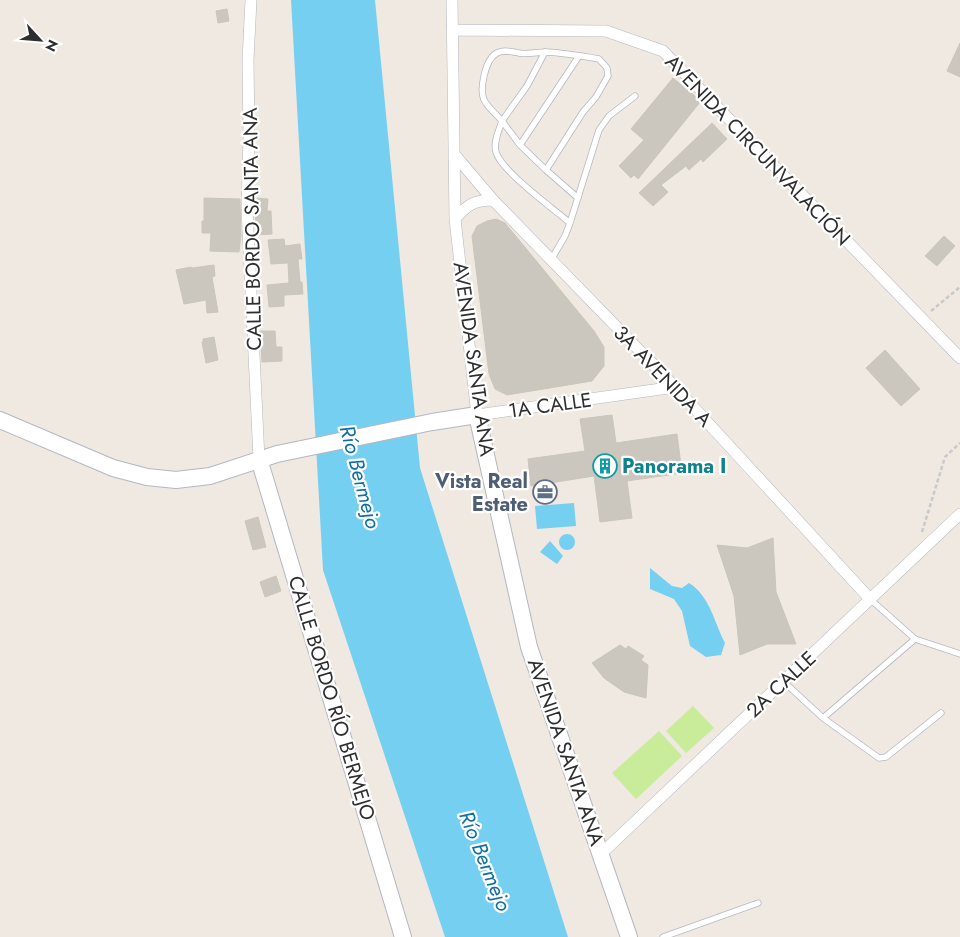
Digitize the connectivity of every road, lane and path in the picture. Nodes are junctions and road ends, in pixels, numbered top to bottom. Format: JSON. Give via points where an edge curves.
{"nodes":[{"id":1,"x":251,"y":0,"type":"edge"},
{"id":2,"x":452,"y":0,"type":"edge"},
{"id":3,"x":452,"y":30,"type":"junction"},
{"id":4,"x":545,"y":52,"type":"junction"},
{"id":5,"x":578,"y":56,"type":"junction"},
{"id":6,"x":635,"y":96,"type":"dead end"},
{"id":7,"x":502,"y":122,"type":"junction"},
{"id":8,"x":520,"y":145,"type":"junction"},
{"id":9,"x":454,"y":154,"type":"junction"},
{"id":10,"x":546,"y":170,"type":"junction"},
{"id":11,"x":578,"y":198,"type":"junction"},
{"id":12,"x":493,"y":200,"type":"junction"},
{"id":13,"x":455,"y":219,"type":"junction"},
{"id":14,"x":570,"y":223,"type":"junction"},
{"id":15,"x":550,"y":260,"type":"junction"},
{"id":16,"x":960,"y":287,"type":"edge"},
{"id":17,"x":922,"y":319,"type":"junction"},
{"id":18,"x":960,"y":358,"type":"edge"},
{"id":19,"x":675,"y":387,"type":"junction"},
{"id":20,"x":477,"y":415,"type":"junction"},
{"id":21,"x":0,"y":420,"type":"edge"},
{"id":22,"x":960,"y":443,"type":"edge"},
{"id":23,"x":260,"y":459,"type":"junction"},
{"id":24,"x":960,"y":514,"type":"edge"},
{"id":25,"x":914,"y":557,"type":"junction"},
{"id":26,"x":870,"y":599,"type":"junction"},
{"id":27,"x":915,"y":639,"type":"junction"},
{"id":28,"x":960,"y":654,"type":"edge"},
{"id":29,"x":784,"y":681,"type":"junction"},
{"id":30,"x":941,"y":713,"type":"dead end"},
{"id":31,"x":823,"y":718,"type":"junction"},
{"id":32,"x":602,"y":853,"type":"junction"},
{"id":33,"x":758,"y":903,"type":"dead end"},
{"id":34,"x":403,"y":937,"type":"edge"},
{"id":35,"x":629,"y":937,"type":"edge"},
{"id":36,"x":663,"y":937,"type":"edge"}],
"edges":[{"from":1,"to":23,"type":"street","name":"CALLE BORDO SANTA ANA","via":[[247,208]]},
{"from":2,"to":3,"type":"street","name":"AVENIDA SANTA ANA"},
{"from":3,"to":9,"type":"street","name":"AVENIDA SANTA ANA"},
{"from":3,"to":17,"type":"street","name":"AVENIDA CIRCUNVALACIÓN","via":[[606,31],[663,52]]},
{"from":4,"to":5,"type":"lane"},
{"from":4,"to":7,"type":"lane"},
{"from":4,"to":7,"type":"lane","via":[[520,54],[507,50],[496,54],[487,64],[481,96]]},
{"from":5,"to":8,"type":"lane"},
{"from":5,"to":10,"type":"lane","via":[[599,59],[607,68],[608,76]]},
{"from":6,"to":11,"type":"lane","via":[[609,116],[599,130]]},
{"from":7,"to":8,"type":"lane"},
{"from":7,"to":14,"type":"lane","via":[[496,138],[496,152],[502,163],[535,196]]},
{"from":8,"to":10,"type":"lane"},
{"from":9,"to":12,"type":"street","name":"3A AVENIDA A"},
{"from":9,"to":13,"type":"street","name":"AVENIDA SANTA ANA"},
{"from":10,"to":11,"type":"lane"},
{"from":11,"to":14,"type":"lane"},
{"from":12,"to":13,"type":"street","via":[[466,206]]},
{"from":12,"to":15,"type":"street","name":"3A AVENIDA A"},
{"from":13,"to":20,"type":"street","name":"AVENIDA SANTA ANA"},
{"from":14,"to":15,"type":"lane"},
{"from":15,"to":19,"type":"street","name":"3A AVENIDA A"},
{"from":16,"to":17,"type":"path"},
{"from":17,"to":18,"type":"street","name":"AVENIDA CIRCUNVALACIÓN"},
{"from":19,"to":20,"type":"street","name":"1A CALLE"},
{"from":19,"to":26,"type":"street","name":"3A AVENIDA A"},
{"from":20,"to":23,"type":"main road","name":"1A CALLE"},
{"from":20,"to":32,"type":"main road","name":"AVENIDA SANTA ANA","via":[[529,647]]},
{"from":21,"to":23,"type":"main road","name":"1A CALLE","via":[[113,468],[147,477],[176,480],[210,476]]},
{"from":22,"to":25,"type":"path","via":[[945,457]]},
{"from":23,"to":34,"type":"main road","name":"CALLE BORDO RÍO BERMEJO"},
{"from":24,"to":25,"type":"street","name":"2A CALLE"},
{"from":25,"to":26,"type":"street","name":"2A CALLE"},
{"from":26,"to":27,"type":"lane"},
{"from":26,"to":29,"type":"street","name":"2A CALLE"},
{"from":27,"to":28,"type":"lane"},
{"from":27,"to":31,"type":"lane"},
{"from":29,"to":31,"type":"lane"},
{"from":29,"to":32,"type":"street","name":"2A CALLE"},
{"from":30,"to":31,"type":"lane","via":[[886,757],[879,758]]},
{"from":32,"to":35,"type":"main road","name":"AVENIDA SANTA ANA"},
{"from":33,"to":36,"type":"lane"}]}
